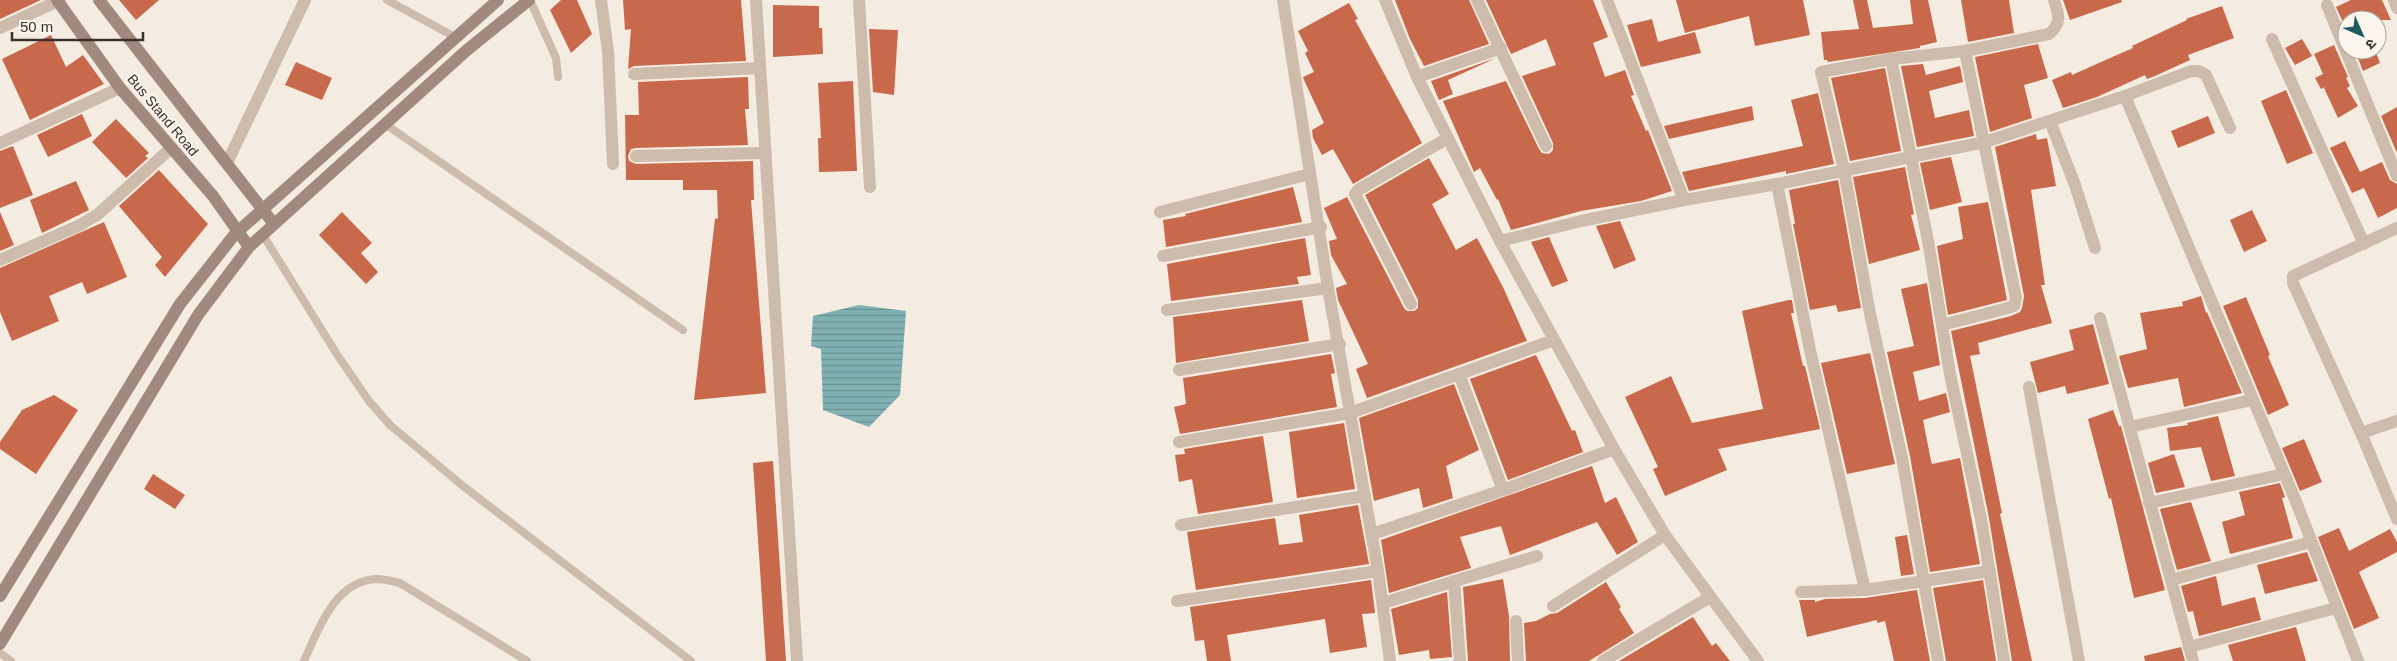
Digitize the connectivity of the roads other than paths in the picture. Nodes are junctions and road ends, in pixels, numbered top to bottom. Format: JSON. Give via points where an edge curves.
{"nodes":[{"id":1,"x":59,"y":0,"type":"edge"},
{"id":2,"x":99,"y":0,"type":"edge"},
{"id":3,"x":305,"y":0,"type":"edge"},
{"id":4,"x":387,"y":0,"type":"edge"},
{"id":5,"x":530,"y":0,"type":"edge"},
{"id":6,"x":601,"y":0,"type":"edge"},
{"id":7,"x":756,"y":0,"type":"edge"},
{"id":8,"x":859,"y":0,"type":"edge"},
{"id":9,"x":1283,"y":0,"type":"edge"},
{"id":10,"x":1385,"y":0,"type":"edge"},
{"id":11,"x":1477,"y":0,"type":"edge"},
{"id":12,"x":1607,"y":0,"type":"edge"},
{"id":13,"x":2054,"y":0,"type":"edge"},
{"id":14,"x":2394,"y":0,"type":"edge"},
{"id":15,"x":494,"y":1,"type":"edge"},
{"id":16,"x":2327,"y":5,"type":"dead end"},
{"id":17,"x":2397,"y":8,"type":"edge"},
{"id":18,"x":0,"y":28,"type":"edge"},
{"id":19,"x":455,"y":37,"type":"junction"},
{"id":20,"x":2272,"y":39,"type":"dead end"},
{"id":21,"x":1501,"y":48,"type":"junction"},
{"id":22,"x":1965,"y":51,"type":"junction"},
{"id":23,"x":1890,"y":59,"type":"junction"},
{"id":24,"x":760,"y":68,"type":"junction"},
{"id":25,"x":634,"y":74,"type":"dead end"},
{"id":26,"x":558,"y":77,"type":"dead end"},
{"id":27,"x":1417,"y":77,"type":"junction"},
{"id":28,"x":120,"y":88,"type":"junction"},
{"id":29,"x":2125,"y":96,"type":"junction"},
{"id":30,"x":2050,"y":121,"type":"junction"},
{"id":31,"x":385,"y":124,"type":"junction"},
{"id":32,"x":2230,"y":128,"type":"dead end"},
{"id":33,"x":1448,"y":138,"type":"junction"},
{"id":34,"x":1985,"y":142,"type":"junction"},
{"id":35,"x":0,"y":143,"type":"edge"},
{"id":36,"x":1546,"y":146,"type":"dead end"},
{"id":37,"x":170,"y":149,"type":"junction"},
{"id":38,"x":766,"y":153,"type":"junction"},
{"id":39,"x":636,"y":156,"type":"dead end"},
{"id":40,"x":1910,"y":158,"type":"junction"},
{"id":41,"x":227,"y":163,"type":"junction"},
{"id":42,"x":612,"y":164,"type":"dead end"},
{"id":43,"x":1844,"y":170,"type":"junction"},
{"id":44,"x":1310,"y":174,"type":"junction"},
{"id":45,"x":2397,"y":176,"type":"edge"},
{"id":46,"x":1777,"y":184,"type":"junction"},
{"id":47,"x":870,"y":188,"type":"dead end"},
{"id":48,"x":1684,"y":200,"type":"junction"},
{"id":49,"x":263,"y":209,"type":"junction"},
{"id":50,"x":1160,"y":212,"type":"dead end"},
{"id":51,"x":274,"y":224,"type":"junction"},
{"id":52,"x":1320,"y":227,"type":"junction"},
{"id":53,"x":2397,"y":228,"type":"edge"},
{"id":54,"x":238,"y":231,"type":"junction"},
{"id":55,"x":263,"y":234,"type":"junction"},
{"id":56,"x":1500,"y":240,"type":"junction"},
{"id":57,"x":2364,"y":244,"type":"junction"},
{"id":58,"x":250,"y":247,"type":"junction"},
{"id":59,"x":2095,"y":248,"type":"dead end"},
{"id":60,"x":1163,"y":256,"type":"dead end"},
{"id":61,"x":0,"y":260,"type":"edge"},
{"id":62,"x":1328,"y":288,"type":"junction"},
{"id":63,"x":1411,"y":304,"type":"dead end"},
{"id":64,"x":1167,"y":310,"type":"dead end"},
{"id":65,"x":2100,"y":318,"type":"dead end"},
{"id":66,"x":1942,"y":325,"type":"junction"},
{"id":67,"x":683,"y":330,"type":"dead end"},
{"id":68,"x":1554,"y":340,"type":"junction"},
{"id":69,"x":1340,"y":344,"type":"junction"},
{"id":70,"x":1179,"y":370,"type":"dead end"},
{"id":71,"x":1459,"y":374,"type":"junction"},
{"id":72,"x":2028,"y":387,"type":"dead end"},
{"id":73,"x":2252,"y":400,"type":"junction"},
{"id":74,"x":1350,"y":413,"type":"junction"},
{"id":75,"x":2397,"y":421,"type":"edge"},
{"id":76,"x":2130,"y":427,"type":"junction"},
{"id":77,"x":2361,"y":433,"type":"junction"},
{"id":78,"x":1179,"y":442,"type":"dead end"},
{"id":79,"x":1614,"y":449,"type":"junction"},
{"id":80,"x":2284,"y":474,"type":"junction"},
{"id":81,"x":1503,"y":490,"type":"junction"},
{"id":82,"x":1365,"y":496,"type":"junction"},
{"id":83,"x":2149,"y":504,"type":"junction"},
{"id":84,"x":2397,"y":518,"type":"edge"},
{"id":85,"x":1181,"y":525,"type":"dead end"},
{"id":86,"x":1372,"y":534,"type":"junction"},
{"id":87,"x":1665,"y":535,"type":"junction"},
{"id":88,"x":2311,"y":542,"type":"junction"},
{"id":89,"x":1537,"y":556,"type":"dead end"},
{"id":90,"x":1378,"y":571,"type":"junction"},
{"id":91,"x":1990,"y":571,"type":"junction"},
{"id":92,"x":2171,"y":580,"type":"junction"},
{"id":93,"x":1454,"y":581,"type":"junction"},
{"id":94,"x":1924,"y":581,"type":"junction"},
{"id":95,"x":1865,"y":590,"type":"junction"},
{"id":96,"x":1801,"y":592,"type":"dead end"},
{"id":97,"x":0,"y":596,"type":"edge"},
{"id":98,"x":1710,"y":597,"type":"junction"},
{"id":99,"x":1177,"y":601,"type":"dead end"},
{"id":100,"x":1383,"y":603,"type":"junction"},
{"id":101,"x":1553,"y":606,"type":"dead end"},
{"id":102,"x":2336,"y":608,"type":"junction"},
{"id":103,"x":1516,"y":621,"type":"dead end"},
{"id":104,"x":0,"y":644,"type":"edge"},
{"id":105,"x":2189,"y":647,"type":"junction"},
{"id":106,"x":0,"y":653,"type":"edge"},
{"id":107,"x":1752,"y":659,"type":"edge"},
{"id":108,"x":11,"y":661,"type":"edge"},
{"id":109,"x":304,"y":661,"type":"edge"},
{"id":110,"x":527,"y":661,"type":"edge"},
{"id":111,"x":691,"y":661,"type":"edge"},
{"id":112,"x":798,"y":661,"type":"edge"},
{"id":113,"x":1390,"y":661,"type":"edge"},
{"id":114,"x":1460,"y":661,"type":"edge"},
{"id":115,"x":1518,"y":661,"type":"edge"},
{"id":116,"x":1603,"y":661,"type":"edge"},
{"id":117,"x":1938,"y":661,"type":"edge"},
{"id":118,"x":2004,"y":661,"type":"edge"},
{"id":119,"x":2079,"y":661,"type":"edge"},
{"id":120,"x":2193,"y":661,"type":"edge"},
{"id":121,"x":2358,"y":661,"type":"edge"}],
"edges":[{"from":1,"to":18,"type":"street"},
{"from":1,"to":28,"type":"main road","name":"Bus Stand Road"},
{"from":2,"to":41,"type":"main road","name":"Bus Stand Road"},
{"from":3,"to":41,"type":"street"},
{"from":4,"to":19,"type":"lane"},
{"from":5,"to":26,"type":"lane","via":[[556,58]]},
{"from":5,"to":31,"type":"main road","via":[[467,50]]},
{"from":6,"to":42,"type":"street","via":[[608,51]]},
{"from":7,"to":24,"type":"street"},
{"from":8,"to":47,"type":"street"},
{"from":9,"to":44,"type":"street"},
{"from":10,"to":27,"type":"street"},
{"from":11,"to":21,"type":"street"},
{"from":12,"to":48,"type":"street"},
{"from":13,"to":22,"type":"street","via":[[2059,16],[2058,27],[2049,34]]},
{"from":14,"to":17,"type":"street"},
{"from":15,"to":19,"type":"main road"},
{"from":16,"to":45,"type":"street"},
{"from":19,"to":49,"type":"main road"},
{"from":20,"to":57,"type":"street"},
{"from":21,"to":27,"type":"street"},
{"from":21,"to":36,"type":"street"},
{"from":22,"to":23,"type":"street"},
{"from":22,"to":34,"type":"street"},
{"from":23,"to":40,"type":"street"},
{"from":23,"to":43,"type":"street","via":[[1821,72]]},
{"from":24,"to":25,"type":"street"},
{"from":24,"to":38,"type":"street"},
{"from":27,"to":33,"type":"street"},
{"from":28,"to":35,"type":"street"},
{"from":28,"to":37,"type":"main road","name":"Bus Stand Road"},
{"from":29,"to":30,"type":"street"},
{"from":29,"to":32,"type":"street","via":[[2191,71],[2199,71],[2206,76]]},
{"from":29,"to":73,"type":"street"},
{"from":30,"to":34,"type":"street"},
{"from":30,"to":59,"type":"street","via":[[2075,184]]},
{"from":31,"to":51,"type":"main road"},
{"from":31,"to":67,"type":"lane"},
{"from":33,"to":56,"type":"street"},
{"from":33,"to":63,"type":"street","via":[[1355,194]]},
{"from":34,"to":40,"type":"street"},
{"from":34,"to":66,"type":"street","via":[[2016,298],[2014,306]]},
{"from":37,"to":54,"type":"main road","name":"Bus Stand Road","via":[[213,196]]},
{"from":37,"to":61,"type":"street","via":[[97,215]]},
{"from":38,"to":39,"type":"street"},
{"from":38,"to":112,"type":"street"},
{"from":40,"to":43,"type":"street"},
{"from":40,"to":66,"type":"street"},
{"from":41,"to":49,"type":"main road","name":"Bus Stand Road"},
{"from":43,"to":46,"type":"street"},
{"from":43,"to":94,"type":"street"},
{"from":44,"to":50,"type":"street"},
{"from":44,"to":52,"type":"street"},
{"from":46,"to":48,"type":"street"},
{"from":46,"to":95,"type":"street","via":[[1810,350]]},
{"from":48,"to":56,"type":"street"},
{"from":49,"to":51,"type":"main road","name":"Bus Stand Road"},
{"from":49,"to":54,"type":"main road"},
{"from":51,"to":55,"type":"main road"},
{"from":52,"to":60,"type":"street"},
{"from":52,"to":62,"type":"street"},
{"from":53,"to":57,"type":"street"},
{"from":54,"to":58,"type":"main road","name":"Bus Stand Road"},
{"from":54,"to":97,"type":"main road","via":[[180,304]]},
{"from":55,"to":58,"type":"main road"},
{"from":55,"to":111,"type":"lane","via":[[338,356],[390,425],[463,486]]},
{"from":56,"to":68,"type":"street"},
{"from":57,"to":77,"type":"street","via":[[2293,276],[2293,283]]},
{"from":58,"to":104,"type":"main road","via":[[198,315]]},
{"from":62,"to":64,"type":"street"},
{"from":62,"to":69,"type":"street"},
{"from":65,"to":76,"type":"street"},
{"from":66,"to":91,"type":"street"},
{"from":68,"to":71,"type":"street"},
{"from":68,"to":79,"type":"street"},
{"from":69,"to":70,"type":"street"},
{"from":69,"to":74,"type":"street"},
{"from":71,"to":74,"type":"street"},
{"from":71,"to":81,"type":"street"},
{"from":72,"to":119,"type":"street"},
{"from":73,"to":76,"type":"street"},
{"from":73,"to":80,"type":"street"},
{"from":74,"to":78,"type":"street"},
{"from":74,"to":82,"type":"street"},
{"from":75,"to":77,"type":"street"},
{"from":76,"to":83,"type":"street"},
{"from":77,"to":84,"type":"street"},
{"from":79,"to":81,"type":"street"},
{"from":79,"to":87,"type":"street"},
{"from":80,"to":83,"type":"street"},
{"from":80,"to":88,"type":"street"},
{"from":81,"to":86,"type":"street"},
{"from":82,"to":85,"type":"street"},
{"from":82,"to":86,"type":"street"},
{"from":83,"to":92,"type":"street"},
{"from":86,"to":90,"type":"street"},
{"from":87,"to":98,"type":"street"},
{"from":87,"to":101,"type":"street"},
{"from":88,"to":92,"type":"street"},
{"from":88,"to":102,"type":"street"},
{"from":89,"to":93,"type":"street"},
{"from":90,"to":99,"type":"street"},
{"from":90,"to":100,"type":"street"},
{"from":91,"to":94,"type":"street"},
{"from":91,"to":118,"type":"street"},
{"from":92,"to":105,"type":"street"},
{"from":93,"to":100,"type":"street"},
{"from":93,"to":114,"type":"street"},
{"from":94,"to":95,"type":"street"},
{"from":94,"to":117,"type":"street"},
{"from":95,"to":96,"type":"street"},
{"from":98,"to":107,"type":"street"},
{"from":98,"to":116,"type":"street"},
{"from":100,"to":113,"type":"street"},
{"from":102,"to":105,"type":"street"},
{"from":102,"to":121,"type":"street"},
{"from":103,"to":115,"type":"street"},
{"from":105,"to":120,"type":"street"},
{"from":106,"to":108,"type":"lane"},
{"from":109,"to":110,"type":"lane","via":[[322,622],[340,595],[356,585],[376,579],[400,583]]}]}
